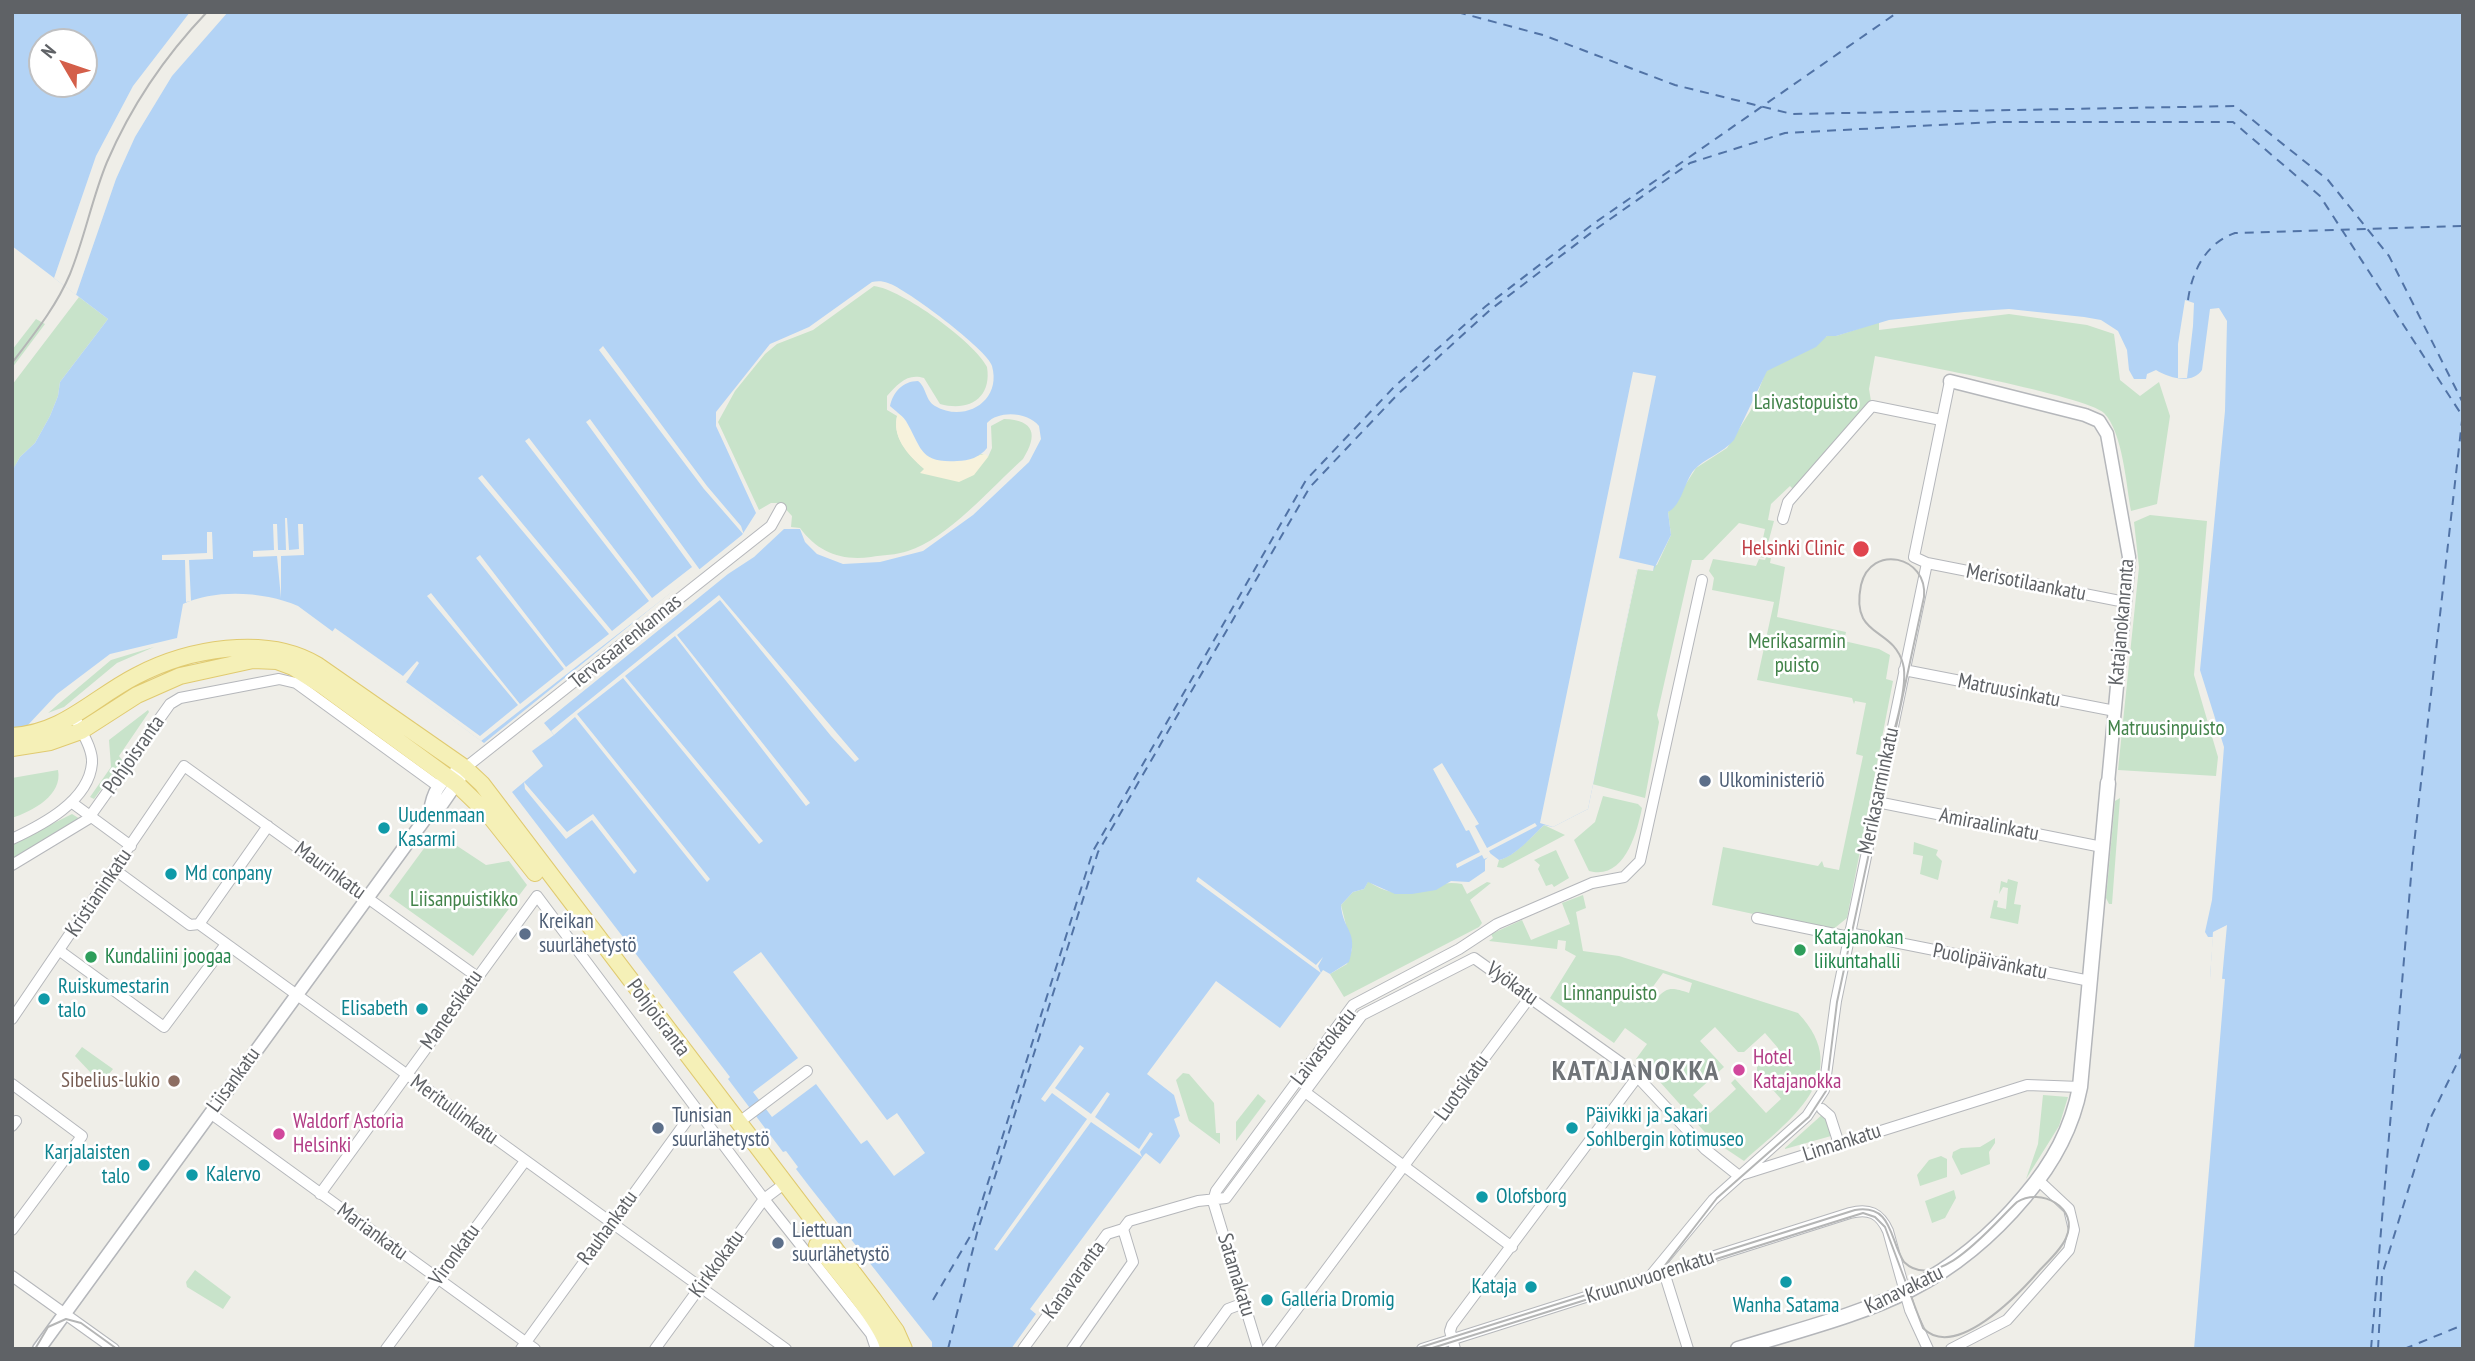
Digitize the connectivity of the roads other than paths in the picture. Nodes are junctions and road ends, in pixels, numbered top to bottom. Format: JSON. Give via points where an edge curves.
{"nodes":[{"id":1,"x":1950,"y":381,"type":"joint"},
{"id":2,"x":1941,"y":420,"type":"junction"},
{"id":3,"x":781,"y":508,"type":"dead end"},
{"id":4,"x":1783,"y":519,"type":"dead end"},
{"id":5,"x":1927,"y":563,"type":"junction"},
{"id":6,"x":1702,"y":580,"type":"dead end"},
{"id":7,"x":2124,"y":602,"type":"junction"},
{"id":8,"x":294,"y":668,"type":"junction"},
{"id":9,"x":1904,"y":670,"type":"junction"},
{"id":10,"x":2115,"y":711,"type":"junction"},
{"id":11,"x":78,"y":724,"type":"junction"},
{"id":12,"x":52,"y":735,"type":"junction"},
{"id":13,"x":12,"y":736,"type":"edge"},
{"id":14,"x":12,"y":748,"type":"edge"},
{"id":15,"x":184,"y":766,"type":"joint"},
{"id":16,"x":465,"y":768,"type":"junction"},
{"id":17,"x":448,"y":783,"type":"junction"},
{"id":18,"x":2108,"y":783,"type":"joint"},
{"id":19,"x":71,"y":802,"type":"junction"},
{"id":20,"x":1877,"y":802,"type":"junction"},
{"id":21,"x":430,"y":812,"type":"junction"},
{"id":22,"x":91,"y":816,"type":"junction"},
{"id":23,"x":268,"y":826,"type":"junction"},
{"id":24,"x":12,"y":839,"type":"edge"},
{"id":25,"x":131,"y":846,"type":"junction"},
{"id":26,"x":2102,"y":847,"type":"junction"},
{"id":27,"x":12,"y":865,"type":"edge"},
{"id":28,"x":122,"y":875,"type":"dead end"},
{"id":29,"x":537,"y":896,"type":"joint"},
{"id":30,"x":367,"y":897,"type":"junction"},
{"id":31,"x":1757,"y":919,"type":"dead end"},
{"id":32,"x":199,"y":924,"type":"junction"},
{"id":33,"x":1849,"y":935,"type":"junction"},
{"id":34,"x":226,"y":944,"type":"junction"},
{"id":35,"x":60,"y":951,"type":"junction"},
{"id":36,"x":1474,"y":958,"type":"joint"},
{"id":37,"x":477,"y":976,"type":"junction"},
{"id":38,"x":2090,"y":981,"type":"junction"},
{"id":39,"x":297,"y":994,"type":"junction"},
{"id":40,"x":1530,"y":997,"type":"junction"},
{"id":41,"x":12,"y":1019,"type":"edge"},
{"id":42,"x":807,"y":1071,"type":"dead end"},
{"id":43,"x":405,"y":1075,"type":"junction"},
{"id":44,"x":1638,"y":1076,"type":"junction"},
{"id":45,"x":12,"y":1084,"type":"edge"},
{"id":46,"x":2080,"y":1087,"type":"junction"},
{"id":47,"x":1305,"y":1092,"type":"junction"},
{"id":48,"x":696,"y":1108,"type":"junction"},
{"id":49,"x":1822,"y":1109,"type":"dead end"},
{"id":50,"x":211,"y":1113,"type":"junction"},
{"id":51,"x":738,"y":1123,"type":"junction"},
{"id":52,"x":1839,"y":1144,"type":"junction"},
{"id":53,"x":525,"y":1161,"type":"junction"},
{"id":54,"x":1404,"y":1167,"type":"junction"},
{"id":55,"x":1739,"y":1176,"type":"junction"},
{"id":56,"x":2038,"y":1180,"type":"junction"},
{"id":57,"x":775,"y":1191,"type":"junction"},
{"id":58,"x":320,"y":1194,"type":"junction"},
{"id":59,"x":1213,"y":1200,"type":"junction"},
{"id":60,"x":611,"y":1224,"type":"junction"},
{"id":61,"x":1123,"y":1229,"type":"junction"},
{"id":62,"x":12,"y":1230,"type":"edge"},
{"id":63,"x":1512,"y":1247,"type":"junction"},
{"id":64,"x":1664,"y":1270,"type":"junction"},
{"id":65,"x":12,"y":1276,"type":"edge"},
{"id":66,"x":437,"y":1279,"type":"junction"},
{"id":67,"x":699,"y":1288,"type":"junction"},
{"id":68,"x":1905,"y":1294,"type":"junction"},
{"id":69,"x":1244,"y":1303,"type":"junction"},
{"id":70,"x":64,"y":1314,"type":"junction"},
{"id":71,"x":885,"y":1339,"type":"edge"},
{"id":72,"x":1453,"y":1344,"type":"edge"},
{"id":73,"x":523,"y":1345,"type":"edge"},
{"id":74,"x":1927,"y":1348,"type":"edge"},
{"id":75,"x":39,"y":1349,"type":"edge"},
{"id":76,"x":114,"y":1349,"type":"edge"},
{"id":77,"x":386,"y":1349,"type":"edge"},
{"id":78,"x":535,"y":1349,"type":"edge"},
{"id":79,"x":655,"y":1349,"type":"edge"},
{"id":80,"x":786,"y":1349,"type":"edge"},
{"id":81,"x":904,"y":1349,"type":"edge"},
{"id":82,"x":1023,"y":1349,"type":"edge"},
{"id":83,"x":1072,"y":1349,"type":"edge"},
{"id":84,"x":1199,"y":1349,"type":"edge"},
{"id":85,"x":1258,"y":1349,"type":"edge"},
{"id":86,"x":1267,"y":1349,"type":"edge"},
{"id":87,"x":1422,"y":1349,"type":"edge"},
{"id":88,"x":1688,"y":1349,"type":"edge"},
{"id":89,"x":1738,"y":1349,"type":"edge"},
{"id":90,"x":1951,"y":1349,"type":"edge"}],
"edges":[{"from":1,"to":2,"type":"street"},
{"from":1,"to":7,"type":"street","name":"Katajanokanranta","via":[[2085,415],[2103,425],[2128,544]]},
{"from":2,"to":4,"type":"street","via":[[1872,406],[1788,502]]},
{"from":2,"to":5,"type":"street","via":[[1914,557]]},
{"from":3,"to":16,"type":"street","name":"Tervasaarenkannas","via":[[771,526]]},
{"from":5,"to":7,"type":"street","name":"Merisotilaankatu"},
{"from":5,"to":9,"type":"street","name":"Merikasarminkatu"},
{"from":6,"to":59,"type":"street","name":"Laivastokatu","via":[[1640,861],[1624,877],[1592,883],[1497,924],[1353,1005]]},
{"from":7,"to":10,"type":"street","name":"Katajanokanranta"},
{"from":8,"to":11,"type":"main road","via":[[273,648],[249,647],[184,659],[136,676]]},
{"from":8,"to":16,"type":"main road","name":"Pohjoisranta"},
{"from":8,"to":17,"type":"main road","name":"Pohjoisranta"},
{"from":8,"to":22,"type":"street","name":"Pohjoisranta","via":[[279,678],[180,698],[170,704]]},
{"from":9,"to":10,"type":"street","name":"Matruusinkatu"},
{"from":9,"to":20,"type":"street","name":"Merikasarminkatu"},
{"from":10,"to":18,"type":"street","name":"Katajanokanranta"},
{"from":11,"to":12,"type":"main road"},
{"from":11,"to":19,"type":"street","via":[[92,764]]},
{"from":12,"to":13,"type":"main road"},
{"from":12,"to":14,"type":"main road"},
{"from":15,"to":23,"type":"street","name":"Maurinkatu"},
{"from":15,"to":25,"type":"street","name":"Kristianinkatu"},
{"from":16,"to":17,"type":"street","name":"Liisankatu"},
{"from":16,"to":51,"type":"main road","name":"Pohjoisranta","via":[[498,803]]},
{"from":17,"to":21,"type":"street","name":"Liisankatu","via":[[442,804]]},
{"from":17,"to":21,"type":"street","name":"Liisankatu","via":[[432,797]]},
{"from":17,"to":57,"type":"main road","name":"Pohjoisranta","via":[[489,815],[520,853]]},
{"from":18,"to":26,"type":"main road","name":"Katajanokanranta"},
{"from":19,"to":22,"type":"street"},
{"from":19,"to":24,"type":"street","via":[[52,819]]},
{"from":20,"to":26,"type":"street","name":"Amiraalinkatu"},
{"from":20,"to":33,"type":"street","name":"Merikasarminkatu"},
{"from":21,"to":30,"type":"street","name":"Liisankatu"},
{"from":22,"to":25,"type":"street"},
{"from":22,"to":27,"type":"street"},
{"from":23,"to":30,"type":"street","name":"Maurinkatu"},
{"from":23,"to":32,"type":"street"},
{"from":25,"to":35,"type":"street","name":"Kristianinkatu"},
{"from":26,"to":38,"type":"main road","name":"Katajanokanranta"},
{"from":28,"to":32,"type":"street","name":"Meritullinkatu","via":[[190,926]]},
{"from":29,"to":37,"type":"street","name":"Maneesikatu"},
{"from":29,"to":48,"type":"street","name":"Pohjoisranta"},
{"from":30,"to":37,"type":"street","name":"Maurinkatu"},
{"from":30,"to":39,"type":"street","name":"Liisankatu"},
{"from":31,"to":33,"type":"street","name":"Puolipäivänkatu"},
{"from":32,"to":34,"type":"street","name":"Meritullinkatu"},
{"from":33,"to":38,"type":"street","name":"Puolipäivänkatu"},
{"from":33,"to":55,"type":"street","name":"Merikasarminkatu","via":[[1821,1097],[1807,1116]]},
{"from":34,"to":35,"type":"street","via":[[164,1027]]},
{"from":34,"to":39,"type":"street","name":"Meritullinkatu"},
{"from":35,"to":41,"type":"street","name":"Kristianinkatu"},
{"from":36,"to":40,"type":"street","name":"Vyökatu"},
{"from":36,"to":47,"type":"street","name":"Laivastokatu","via":[[1362,1015]]},
{"from":37,"to":43,"type":"street","name":"Maneesikatu"},
{"from":38,"to":46,"type":"main road","name":"Katajanokanranta"},
{"from":39,"to":43,"type":"street","name":"Meritullinkatu"},
{"from":39,"to":50,"type":"street","name":"Liisankatu"},
{"from":40,"to":44,"type":"street","name":"Vyökatu"},
{"from":40,"to":54,"type":"street","name":"Luotsikatu"},
{"from":42,"to":51,"type":"street"},
{"from":43,"to":53,"type":"street","name":"Meritullinkatu"},
{"from":43,"to":58,"type":"street","name":"Maneesikatu"},
{"from":44,"to":55,"type":"street","name":"Vyökatu","via":[[1705,1149]]},
{"from":44,"to":63,"type":"street"},
{"from":45,"to":62,"type":"street","via":[[82,1136]]},
{"from":46,"to":52,"type":"street","name":"Linnankatu","via":[[2027,1085]]},
{"from":46,"to":56,"type":"main road","name":"Katajanokanranta","via":[[2067,1133]]},
{"from":47,"to":54,"type":"street"},
{"from":47,"to":59,"type":"street","name":"Laivastokatu","via":[[1226,1198]]},
{"from":48,"to":57,"type":"street","name":"Pohjoisranta"},
{"from":48,"to":60,"type":"street","name":"Rauhankatu"},
{"from":49,"to":52,"type":"street","via":[[1830,1116]]},
{"from":50,"to":58,"type":"street","name":"Mariankatu"},
{"from":50,"to":70,"type":"street","name":"Liisankatu"},
{"from":51,"to":57,"type":"main road","name":"Pohjoisranta"},
{"from":52,"to":55,"type":"street","name":"Linnankatu"},
{"from":53,"to":60,"type":"street","name":"Meritullinkatu"},
{"from":53,"to":66,"type":"street","name":"Vironkatu"},
{"from":54,"to":63,"type":"street"},
{"from":54,"to":86,"type":"street","name":"Luotsikatu"},
{"from":55,"to":64,"type":"street","name":"Linnankatu","via":[[1706,1209]]},
{"from":56,"to":68,"type":"main road","name":"Kanavakatu","via":[[1979,1245]]},
{"from":56,"to":90,"type":"street","via":[[2069,1209],[2074,1230],[2070,1250],[2007,1320]]},
{"from":57,"to":67,"type":"street","name":"Kirkkokatu"},
{"from":57,"to":71,"type":"main road","name":"Pohjoisranta"},
{"from":57,"to":71,"type":"street","name":"Pohjoisranta","via":[[870,1334]]},
{"from":58,"to":66,"type":"street","name":"Mariankatu"},
{"from":59,"to":61,"type":"street","name":"Kanavaranta","via":[[1129,1221]]},
{"from":59,"to":69,"type":"street","name":"Satamakatu"},
{"from":60,"to":67,"type":"street","name":"Meritullinkatu"},
{"from":60,"to":73,"type":"street","name":"Rauhankatu"},
{"from":61,"to":82,"type":"street","name":"Kanavaranta","via":[[1107,1234]]},
{"from":61,"to":83,"type":"street","via":[[1133,1262]]},
{"from":63,"to":72,"type":"street","via":[[1454,1322],[1450,1331]]},
{"from":64,"to":68,"type":"street","name":"Kruunuvuorenkatu","via":[[1868,1211],[1878,1215],[1888,1231]]},
{"from":64,"to":72,"type":"street","name":"Kruunuvuorenkatu","via":[[1647,1280]]},
{"from":64,"to":88,"type":"street"},
{"from":65,"to":70,"type":"street"},
{"from":66,"to":73,"type":"street","name":"Mariankatu"},
{"from":66,"to":77,"type":"street","name":"Vironkatu"},
{"from":67,"to":79,"type":"street","name":"Kirkkokatu"},
{"from":67,"to":80,"type":"street","name":"Meritullinkatu"},
{"from":68,"to":74,"type":"street"},
{"from":68,"to":89,"type":"main road","name":"Kanavakatu"},
{"from":69,"to":84,"type":"street","via":[[1228,1309]]},
{"from":69,"to":85,"type":"street","name":"Satamakatu"},
{"from":70,"to":75,"type":"street","name":"Liisankatu"},
{"from":70,"to":76,"type":"street"},
{"from":71,"to":81,"type":"main road"},
{"from":72,"to":87,"type":"street","name":"Kruunuvuorenkatu"},
{"from":73,"to":78,"type":"street","name":"Mariankatu"}]}
